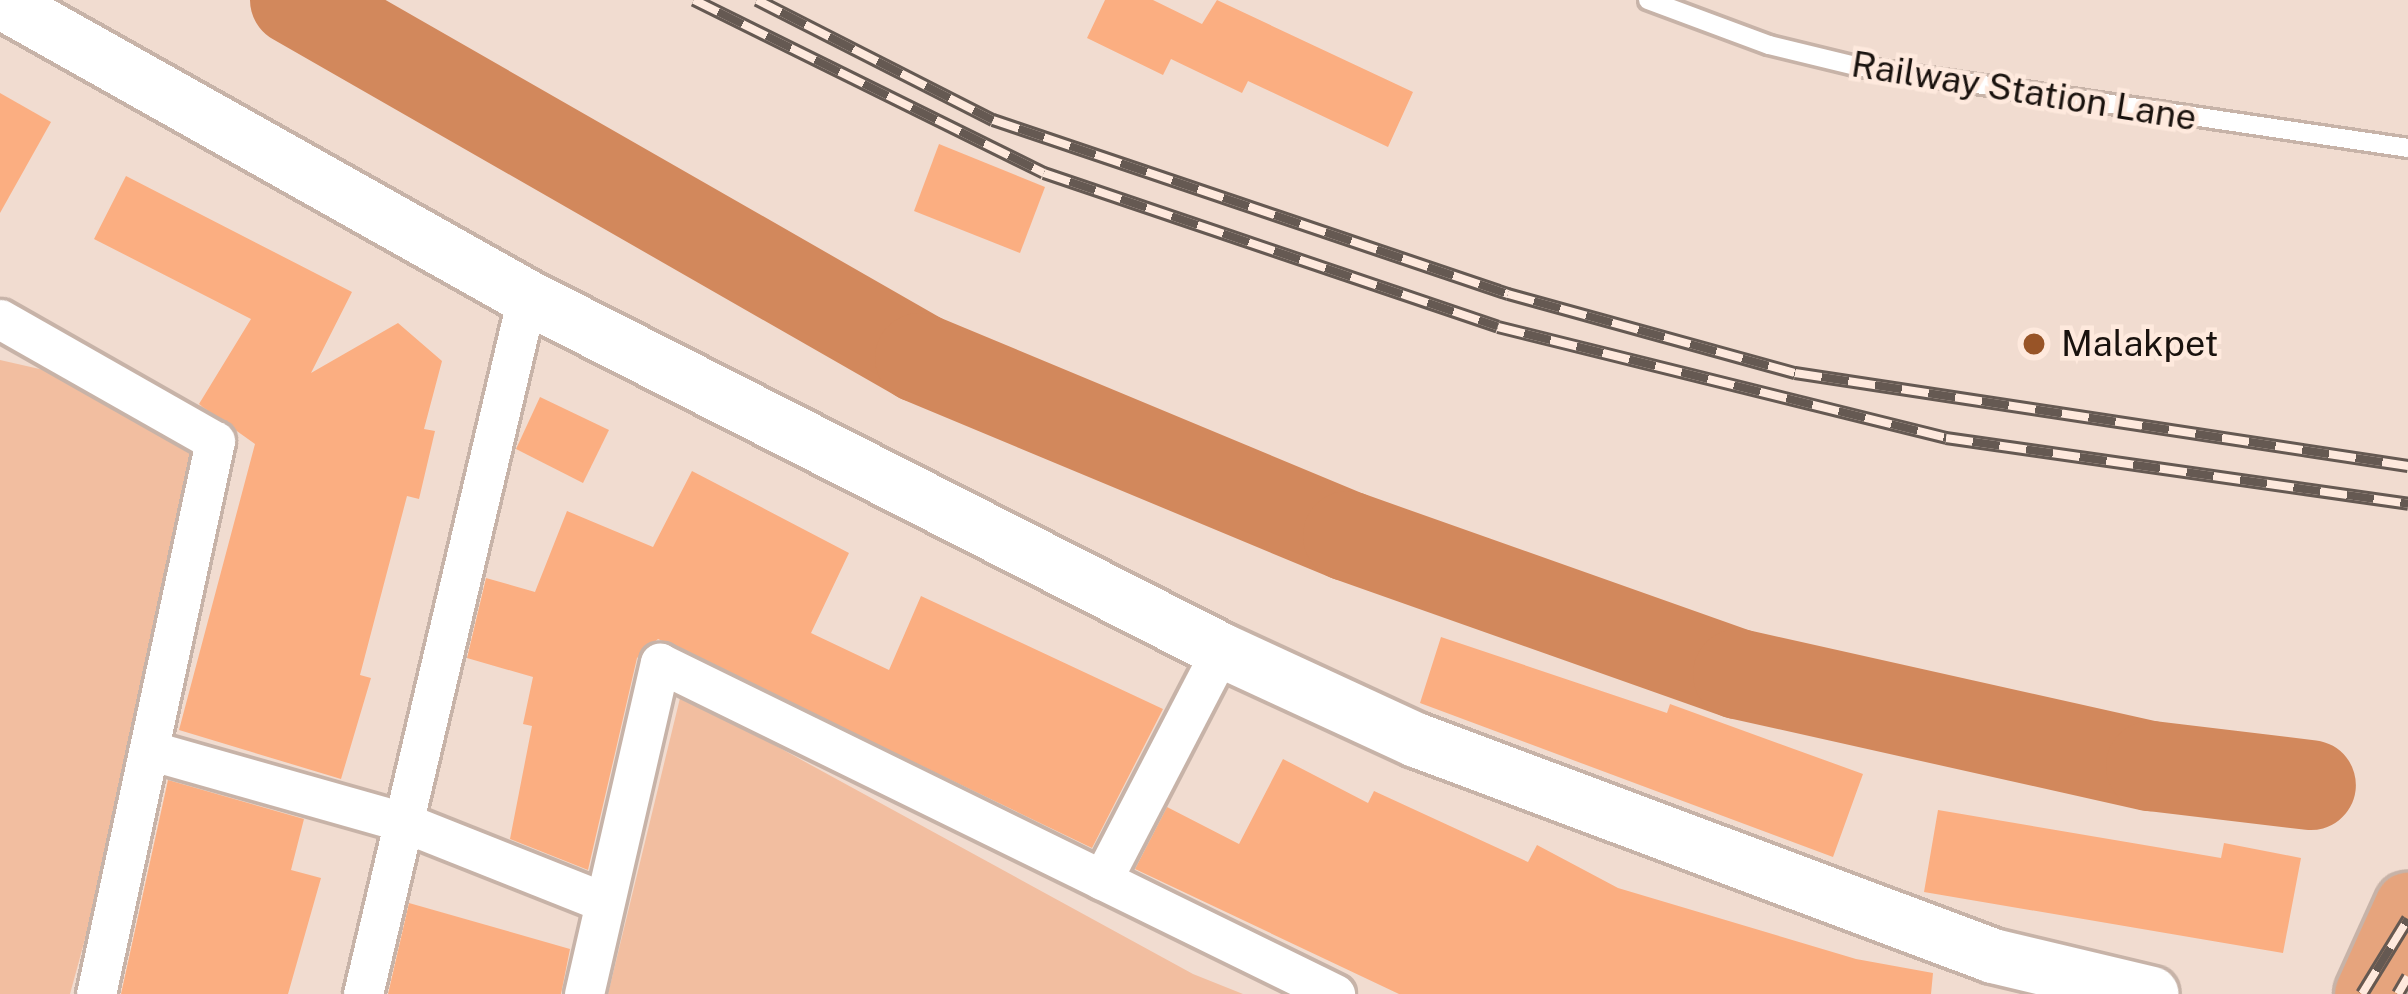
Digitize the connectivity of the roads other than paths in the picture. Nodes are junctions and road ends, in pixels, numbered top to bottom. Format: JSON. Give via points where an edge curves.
{"nodes":[{"id":1,"x":1648,"y":0,"type":"edge"},
{"id":2,"x":0,"y":1,"type":"edge"},
{"id":3,"x":2408,"y":148,"type":"edge"},
{"id":4,"x":526,"y":297,"type":"junction"},
{"id":5,"x":0,"y":319,"type":"edge"},
{"id":6,"x":1221,"y":650,"type":"junction"},
{"id":7,"x":148,"y":750,"type":"junction"},
{"id":8,"x":403,"y":823,"type":"junction"},
{"id":9,"x":1102,"y":880,"type":"junction"},
{"id":10,"x":602,"y":901,"type":"junction"},
{"id":11,"x":2408,"y":906,"type":"edge"},
{"id":12,"x":96,"y":994,"type":"edge"},
{"id":13,"x":362,"y":994,"type":"edge"},
{"id":14,"x":584,"y":994,"type":"edge"},
{"id":15,"x":1335,"y":994,"type":"edge"},
{"id":16,"x":2152,"y":994,"type":"edge"},
{"id":17,"x":2368,"y":994,"type":"edge"}],
"edges":[{"from":1,"to":3,"type":"lane","name":"Railway Station Lane","via":[[1769,46],[1855,67]]},
{"from":2,"to":4,"type":"street"},
{"from":4,"to":6,"type":"street"},
{"from":4,"to":8,"type":"street"},
{"from":5,"to":7,"type":"street","via":[[215,441]]},
{"from":6,"to":9,"type":"street"},
{"from":6,"to":16,"type":"street","via":[[1415,740],[1994,956]]},
{"from":7,"to":8,"type":"street"},
{"from":7,"to":12,"type":"street"},
{"from":8,"to":10,"type":"street"},
{"from":8,"to":13,"type":"street"},
{"from":9,"to":10,"type":"street","via":[[660,663]]},
{"from":9,"to":15,"type":"street"},
{"from":10,"to":14,"type":"street"},
{"from":11,"to":17,"type":"highway"}]}
